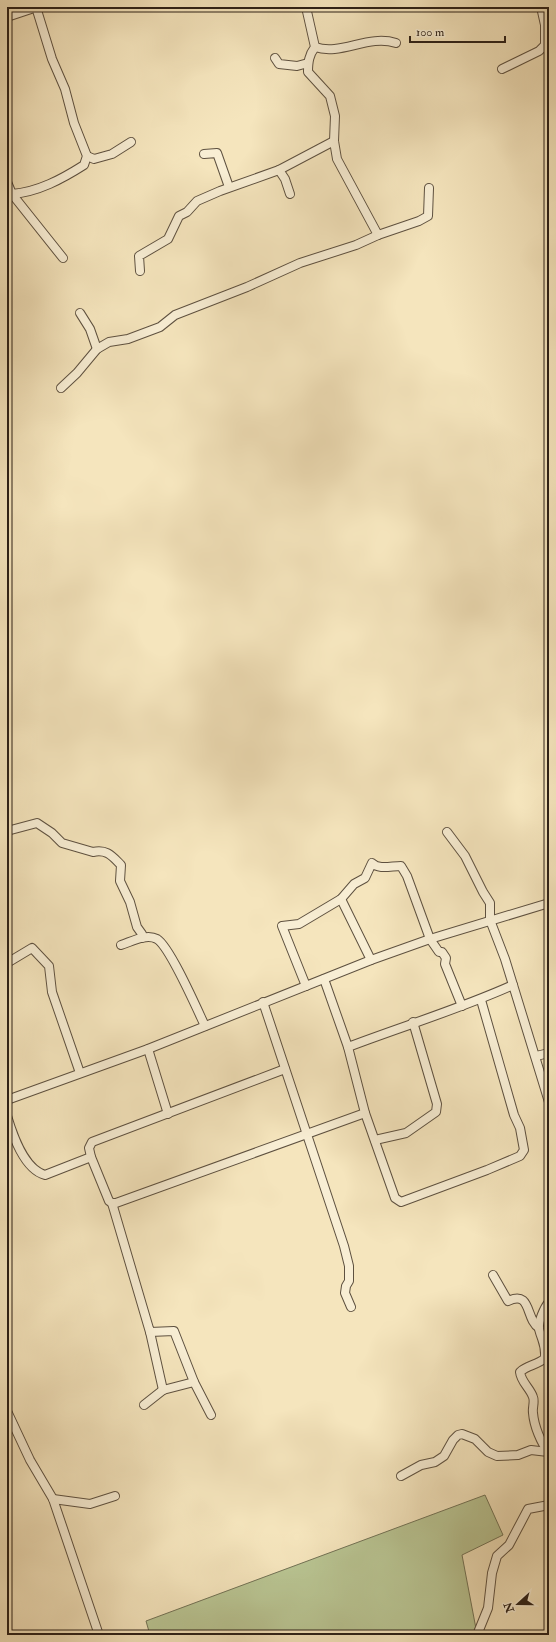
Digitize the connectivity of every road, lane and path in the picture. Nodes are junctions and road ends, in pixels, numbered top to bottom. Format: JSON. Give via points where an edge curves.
{"nodes":[{"id":1,"x":37,"y":7,"type":"edge"},
{"id":2,"x":306,"y":7,"type":"edge"},
{"id":3,"x":541,"y":7,"type":"edge"},
{"id":4,"x":7,"y":17,"type":"edge"},
{"id":5,"x":396,"y":43,"type":"dead end"},
{"id":6,"x":315,"y":47,"type":"junction"},
{"id":7,"x":275,"y":58,"type":"dead end"},
{"id":8,"x":308,"y":63,"type":"junction"},
{"id":9,"x":502,"y":69,"type":"dead end"},
{"id":10,"x":334,"y":141,"type":"junction"},
{"id":11,"x":131,"y":142,"type":"dead end"},
{"id":12,"x":204,"y":154,"type":"dead end"},
{"id":13,"x":87,"y":156,"type":"junction"},
{"id":14,"x":279,"y":170,"type":"junction"},
{"id":15,"x":7,"y":182,"type":"edge"},
{"id":16,"x":229,"y":187,"type":"junction"},
{"id":17,"x":429,"y":188,"type":"dead end"},
{"id":18,"x":290,"y":194,"type":"dead end"},
{"id":19,"x":9,"y":196,"type":"edge"},
{"id":20,"x":378,"y":235,"type":"junction"},
{"id":21,"x":63,"y":258,"type":"dead end"},
{"id":22,"x":140,"y":272,"type":"dead end"},
{"id":23,"x":80,"y":313,"type":"dead end"},
{"id":24,"x":97,"y":349,"type":"junction"},
{"id":25,"x":61,"y":388,"type":"dead end"},
{"id":26,"x":7,"y":831,"type":"edge"},
{"id":27,"x":447,"y":832,"type":"dead end"},
{"id":28,"x":341,"y":899,"type":"junction"},
{"id":29,"x":549,"y":903,"type":"edge"},
{"id":30,"x":490,"y":920,"type":"junction"},
{"id":31,"x":142,"y":938,"type":"junction"},
{"id":32,"x":430,"y":939,"type":"junction"},
{"id":33,"x":121,"y":945,"type":"dead end"},
{"id":34,"x":371,"y":960,"type":"junction"},
{"id":35,"x":7,"y":963,"type":"edge"},
{"id":36,"x":324,"y":978,"type":"junction"},
{"id":37,"x":513,"y":985,"type":"junction"},
{"id":38,"x":306,"y":986,"type":"junction"},
{"id":39,"x":481,"y":1000,"type":"junction"},
{"id":40,"x":263,"y":1002,"type":"junction"},
{"id":41,"x":462,"y":1006,"type":"junction"},
{"id":42,"x":413,"y":1022,"type":"junction"},
{"id":43,"x":205,"y":1026,"type":"junction"},
{"id":44,"x":348,"y":1047,"type":"junction"},
{"id":45,"x":148,"y":1049,"type":"junction"},
{"id":46,"x":549,"y":1053,"type":"edge"},
{"id":47,"x":536,"y":1056,"type":"junction"},
{"id":48,"x":285,"y":1069,"type":"junction"},
{"id":49,"x":80,"y":1073,"type":"junction"},
{"id":50,"x":7,"y":1100,"type":"edge"},
{"id":51,"x":549,"y":1102,"type":"edge"},
{"id":52,"x":365,"y":1113,"type":"junction"},
{"id":53,"x":168,"y":1114,"type":"junction"},
{"id":54,"x":7,"y":1116,"type":"edge"},
{"id":55,"x":306,"y":1134,"type":"junction"},
{"id":56,"x":375,"y":1140,"type":"junction"},
{"id":57,"x":91,"y":1157,"type":"junction"},
{"id":58,"x":112,"y":1203,"type":"junction"},
{"id":59,"x":493,"y":1275,"type":"dead end"},
{"id":60,"x":549,"y":1302,"type":"edge"},
{"id":61,"x":351,"y":1307,"type":"dead end"},
{"id":62,"x":539,"y":1328,"type":"junction"},
{"id":63,"x":150,"y":1332,"type":"junction"},
{"id":64,"x":194,"y":1382,"type":"junction"},
{"id":65,"x":163,"y":1390,"type":"junction"},
{"id":66,"x":144,"y":1405,"type":"dead end"},
{"id":67,"x":7,"y":1411,"type":"edge"},
{"id":68,"x":211,"y":1415,"type":"dead end"},
{"id":69,"x":548,"y":1453,"type":"edge"},
{"id":70,"x":401,"y":1476,"type":"dead end"},
{"id":71,"x":115,"y":1496,"type":"dead end"},
{"id":72,"x":53,"y":1499,"type":"junction"},
{"id":73,"x":549,"y":1505,"type":"edge"},
{"id":74,"x":99,"y":1635,"type":"edge"},
{"id":75,"x":477,"y":1635,"type":"edge"}],
"edges":[{"from":1,"to":4,"type":"street"},
{"from":1,"to":13,"type":"street","via":[[52,59],[65,89]]},
{"from":2,"to":6,"type":"street"},
{"from":3,"to":9,"type":"street","via":[[545,25],[545,45],[539,51]]},
{"from":5,"to":6,"type":"street","via":[[386,40],[325,50]]},
{"from":6,"to":8,"type":"street"},
{"from":7,"to":8,"type":"street","via":[[279,64],[297,66]]},
{"from":8,"to":10,"type":"street","via":[[308,72],[330,96],[335,116]]},
{"from":10,"to":14,"type":"street"},
{"from":10,"to":20,"type":"street","via":[[337,158]]},
{"from":11,"to":13,"type":"street","via":[[112,154],[94,159]]},
{"from":12,"to":16,"type":"street","via":[[218,153]]},
{"from":13,"to":19,"type":"street","via":[[84,165],[51,184]]},
{"from":14,"to":16,"type":"street"},
{"from":14,"to":18,"type":"street"},
{"from":15,"to":19,"type":"street"},
{"from":16,"to":22,"type":"street","via":[[197,201],[187,212],[179,216],[168,239],[140,256]]},
{"from":17,"to":20,"type":"street","via":[[428,216]]},
{"from":19,"to":21,"type":"street"},
{"from":20,"to":24,"type":"street","via":[[300,263],[175,315],[160,327],[128,339],[109,342]]},
{"from":23,"to":24,"type":"street","via":[[90,329]]},
{"from":24,"to":25,"type":"street"},
{"from":26,"to":31,"type":"street","via":[[36,823],[52,832],[62,843],[93,852],[112,854],[121,865],[120,881]]},
{"from":27,"to":30,"type":"street","via":[[465,856],[490,903]]},
{"from":28,"to":32,"type":"street","via":[[354,884],[365,878],[372,863],[382,867],[401,866]]},
{"from":28,"to":34,"type":"street"},
{"from":28,"to":38,"type":"street","via":[[299,924],[282,926]]},
{"from":29,"to":30,"type":"street"},
{"from":30,"to":32,"type":"street"},
{"from":30,"to":37,"type":"street"},
{"from":31,"to":33,"type":"street"},
{"from":31,"to":43,"type":"street","via":[[157,939],[171,957]]},
{"from":32,"to":34,"type":"street"},
{"from":32,"to":41,"type":"street","via":[[446,958],[445,964]]},
{"from":34,"to":36,"type":"street"},
{"from":35,"to":49,"type":"street","via":[[32,948],[49,966],[52,992]]},
{"from":36,"to":38,"type":"street"},
{"from":36,"to":44,"type":"street"},
{"from":37,"to":39,"type":"street"},
{"from":37,"to":47,"type":"street"},
{"from":38,"to":40,"type":"street"},
{"from":39,"to":41,"type":"street"},
{"from":39,"to":56,"type":"street","via":[[520,1128],[524,1150],[520,1156],[401,1202],[395,1198]]},
{"from":40,"to":43,"type":"street"},
{"from":40,"to":48,"type":"street"},
{"from":41,"to":42,"type":"street"},
{"from":42,"to":44,"type":"street"},
{"from":42,"to":56,"type":"street","via":[[437,1104],[436,1112],[406,1133]]},
{"from":43,"to":45,"type":"street"},
{"from":44,"to":52,"type":"street"},
{"from":45,"to":49,"type":"street"},
{"from":45,"to":53,"type":"street"},
{"from":46,"to":47,"type":"street"},
{"from":47,"to":51,"type":"street"},
{"from":48,"to":53,"type":"street"},
{"from":48,"to":55,"type":"street"},
{"from":49,"to":50,"type":"street"},
{"from":52,"to":55,"type":"street"},
{"from":52,"to":56,"type":"street"},
{"from":53,"to":57,"type":"street","via":[[92,1142],[89,1148]]},
{"from":54,"to":57,"type":"street","via":[[23,1155],[37,1172],[45,1175]]},
{"from":55,"to":58,"type":"street"},
{"from":55,"to":61,"type":"street","via":[[344,1246],[349,1266],[349,1281],[345,1293]]},
{"from":57,"to":58,"type":"street"},
{"from":58,"to":63,"type":"street"},
{"from":59,"to":62,"type":"street","via":[[508,1301],[519,1298],[524,1301],[534,1325]]},
{"from":60,"to":62,"type":"street"},
{"from":62,"to":69,"type":"street","via":[[546,1347],[545,1358],[522,1370],[520,1375],[534,1398],[535,1422]]},
{"from":63,"to":64,"type":"street","via":[[174,1331]]},
{"from":63,"to":65,"type":"street"},
{"from":64,"to":65,"type":"street"},
{"from":64,"to":68,"type":"street"},
{"from":65,"to":66,"type":"street"},
{"from":67,"to":72,"type":"street","via":[[30,1460]]},
{"from":69,"to":70,"type":"street","via":[[531,1450],[518,1455],[497,1456],[488,1452],[475,1438],[462,1434],[453,1440],[444,1456]]},
{"from":71,"to":72,"type":"street","via":[[90,1504]]},
{"from":72,"to":74,"type":"street"},
{"from":73,"to":75,"type":"street","via":[[528,1509],[509,1545],[497,1556],[492,1573],[488,1608]]}]}
